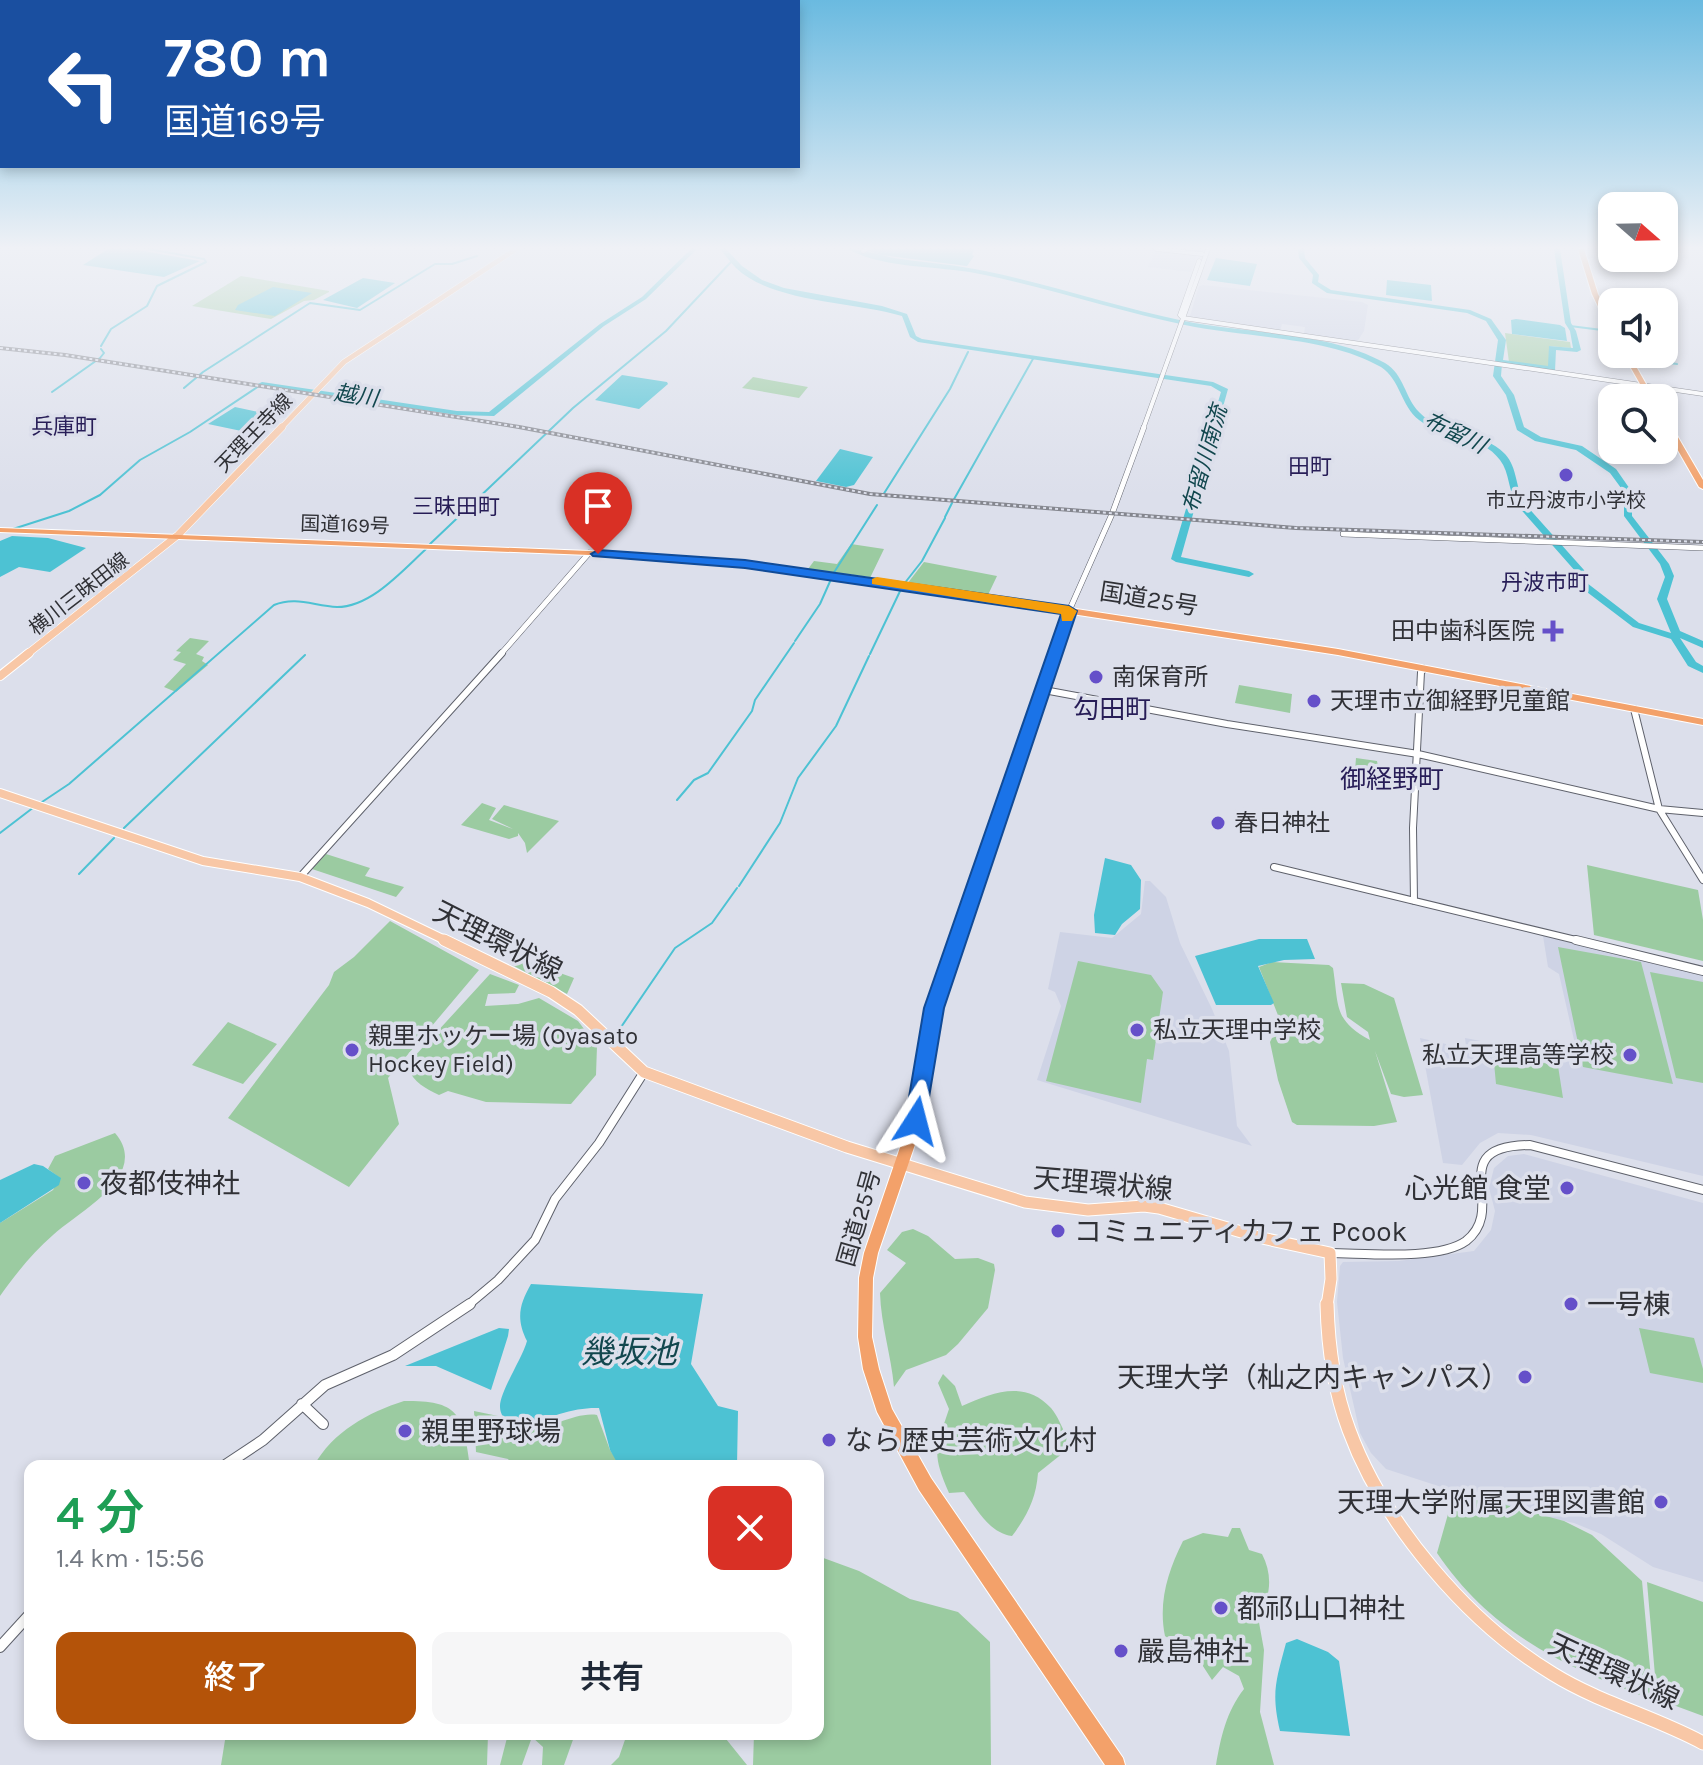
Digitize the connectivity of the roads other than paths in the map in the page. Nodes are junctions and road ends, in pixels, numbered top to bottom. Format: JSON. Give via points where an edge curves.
{"nodes":[{"id":1,"x":389,"y":331,"type":"edge"},
{"id":2,"x":1178,"y":331,"type":"edge"},
{"id":3,"x":1257,"y":331,"type":"edge"},
{"id":4,"x":1637,"y":384,"type":"edge"},
{"id":5,"x":1678,"y":390,"type":"edge"},
{"id":6,"x":1703,"y":394,"type":"edge"},
{"id":7,"x":1678,"y":444,"type":"edge"},
{"id":8,"x":1703,"y":487,"type":"edge"},
{"id":9,"x":0,"y":530,"type":"edge"},
{"id":10,"x":1343,"y":534,"type":"dead end"},
{"id":11,"x":178,"y":535,"type":"junction"},
{"id":12,"x":1703,"y":548,"type":"edge"},
{"id":13,"x":589,"y":553,"type":"junction"},
{"id":14,"x":1069,"y":611,"type":"junction"},
{"id":15,"x":1424,"y":669,"type":"junction"},
{"id":16,"x":0,"y":676,"type":"edge"},
{"id":17,"x":1044,"y":690,"type":"junction"},
{"id":18,"x":1634,"y":709,"type":"junction"},
{"id":19,"x":1703,"y":722,"type":"edge"},
{"id":20,"x":1418,"y":754,"type":"junction"},
{"id":21,"x":0,"y":793,"type":"edge"},
{"id":22,"x":1659,"y":809,"type":"junction"},
{"id":23,"x":1703,"y":813,"type":"edge"},
{"id":24,"x":1274,"y":867,"type":"dead end"},
{"id":25,"x":300,"y":877,"type":"junction"},
{"id":26,"x":1703,"y":880,"type":"edge"},
{"id":27,"x":1414,"y":901,"type":"junction"},
{"id":28,"x":1703,"y":971,"type":"edge"},
{"id":29,"x":644,"y":1072,"type":"junction"},
{"id":30,"x":899,"y":1165,"type":"junction"},
{"id":31,"x":1703,"y":1190,"type":"edge"},
{"id":32,"x":1330,"y":1253,"type":"junction"},
{"id":33,"x":302,"y":1404,"type":"junction"},
{"id":34,"x":323,"y":1424,"type":"dead end"},
{"id":35,"x":233,"y":1460,"type":"edge"},
{"id":36,"x":24,"y":1621,"type":"edge"},
{"id":37,"x":0,"y":1647,"type":"edge"},
{"id":38,"x":1703,"y":1743,"type":"edge"},
{"id":39,"x":1116,"y":1765,"type":"edge"}],
"edges":[{"from":1,"to":11,"type":"main road","name":"天理王寺線","via":[[350,357]]},
{"from":2,"to":14,"type":"street","via":[[1100,544],[1079,578]]},
{"from":3,"to":4,"type":"street"},
{"from":5,"to":6,"type":"street"},
{"from":7,"to":8,"type":"highway"},
{"from":9,"to":11,"type":"highway","name":"国道169号"},
{"from":10,"to":12,"type":"street"},
{"from":11,"to":13,"type":"highway","name":"国道169号"},
{"from":11,"to":16,"type":"main road","name":"横川三昧田線"},
{"from":13,"to":14,"type":"highway","name":"国道169号","via":[[745,564]]},
{"from":13,"to":25,"type":"street"},
{"from":14,"to":15,"type":"highway","name":"国道25号"},
{"from":14,"to":17,"type":"highway","name":"国道25号"},
{"from":15,"to":18,"type":"highway","name":"国道25号"},
{"from":15,"to":20,"type":"street"},
{"from":17,"to":20,"type":"street"},
{"from":17,"to":30,"type":"highway","name":"国道25号","via":[[934,1008],[916,1121]]},
{"from":18,"to":19,"type":"highway","name":"国道25号"},
{"from":18,"to":22,"type":"street"},
{"from":20,"to":22,"type":"street"},
{"from":20,"to":27,"type":"street"},
{"from":21,"to":25,"type":"main road","name":"天理環状線","via":[[203,861]]},
{"from":22,"to":23,"type":"street"},
{"from":22,"to":26,"type":"street"},
{"from":24,"to":27,"type":"street"},
{"from":25,"to":29,"type":"main road","name":"天理環状線","via":[[368,903],[551,992]]},
{"from":27,"to":28,"type":"street"},
{"from":29,"to":30,"type":"main road","name":"天理環状線"},
{"from":29,"to":33,"type":"street","via":[[555,1199],[535,1240],[498,1280],[419,1339],[325,1385]]},
{"from":30,"to":32,"type":"main road","name":"天理環状線","via":[[1025,1202],[1088,1210],[1159,1208]]},
{"from":30,"to":39,"type":"highway","name":"国道25号","via":[[871,1253],[865,1291],[865,1337],[885,1412],[925,1484]]},
{"from":31,"to":32,"type":"street","via":[[1530,1145],[1504,1145],[1480,1167],[1480,1224],[1464,1242],[1422,1250]]},
{"from":32,"to":38,"type":"main road","name":"天理環状線","via":[[1327,1301],[1334,1365],[1352,1440],[1373,1481],[1448,1585],[1542,1668]]},
{"from":33,"to":34,"type":"street"},
{"from":33,"to":35,"type":"street"},
{"from":36,"to":37,"type":"street"}]}
